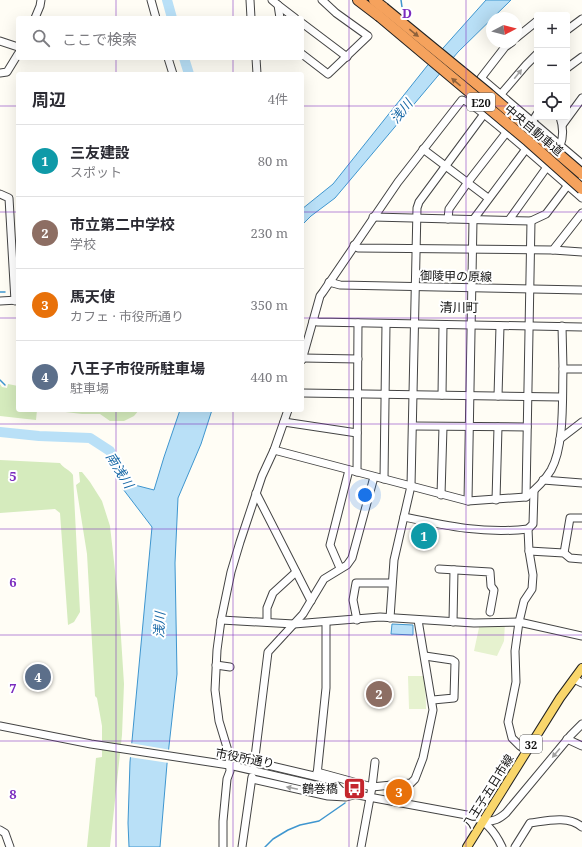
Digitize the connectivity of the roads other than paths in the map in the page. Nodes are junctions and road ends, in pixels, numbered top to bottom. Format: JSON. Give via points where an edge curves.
{"nodes":[{"id":1,"x":41,"y":0,"type":"edge"},
{"id":2,"x":151,"y":0,"type":"edge"},
{"id":3,"x":250,"y":0,"type":"edge"},
{"id":4,"x":322,"y":0,"type":"edge"},
{"id":5,"x":358,"y":0,"type":"edge"},
{"id":6,"x":374,"y":0,"type":"edge"},
{"id":7,"x":275,"y":3,"type":"edge"},
{"id":8,"x":381,"y":12,"type":"junction"},
{"id":9,"x":36,"y":16,"type":"edge"},
{"id":10,"x":155,"y":16,"type":"edge"},
{"id":11,"x":251,"y":16,"type":"edge"},
{"id":12,"x":279,"y":16,"type":"edge"},
{"id":13,"x":292,"y":16,"type":"edge"},
{"id":14,"x":582,"y":19,"type":"edge"},
{"id":15,"x":534,"y":23,"type":"edge"},
{"id":16,"x":304,"y":25,"type":"edge"},
{"id":17,"x":570,"y":28,"type":"edge"},
{"id":18,"x":522,"y":33,"type":"edge"},
{"id":19,"x":0,"y":41,"type":"edge"},
{"id":20,"x":16,"y":46,"type":"edge"},
{"id":21,"x":504,"y":48,"type":"edge"},
{"id":22,"x":304,"y":56,"type":"edge"},
{"id":23,"x":16,"y":57,"type":"edge"},
{"id":24,"x":347,"y":57,"type":"junction"},
{"id":25,"x":534,"y":57,"type":"edge"},
{"id":26,"x":582,"y":57,"type":"edge"},
{"id":27,"x":169,"y":60,"type":"edge"},
{"id":28,"x":256,"y":60,"type":"edge"},
{"id":29,"x":570,"y":66,"type":"edge"},
{"id":30,"x":172,"y":72,"type":"edge"},
{"id":31,"x":257,"y":72,"type":"edge"},
{"id":32,"x":0,"y":73,"type":"edge"},
{"id":33,"x":501,"y":95,"type":"junction"},
{"id":34,"x":582,"y":98,"type":"edge"},
{"id":35,"x":484,"y":114,"type":"junction"},
{"id":36,"x":534,"y":119,"type":"edge"},
{"id":37,"x":561,"y":120,"type":"edge"},
{"id":38,"x":532,"y":122,"type":"junction"},
{"id":39,"x":563,"y":124,"type":"junction"},
{"id":40,"x":506,"y":133,"type":"junction"},
{"id":41,"x":560,"y":146,"type":"junction"},
{"id":42,"x":422,"y":149,"type":"junction"},
{"id":43,"x":526,"y":149,"type":"junction"},
{"id":44,"x":582,"y":164,"type":"edge"},
{"id":45,"x":446,"y":166,"type":"junction"},
{"id":46,"x":547,"y":167,"type":"junction"},
{"id":47,"x":582,"y":174,"type":"edge"},
{"id":48,"x":468,"y":182,"type":"junction"},
{"id":49,"x":568,"y":186,"type":"junction"},
{"id":50,"x":582,"y":189,"type":"edge"},
{"id":51,"x":0,"y":194,"type":"edge"},
{"id":52,"x":488,"y":198,"type":"junction"},
{"id":53,"x":582,"y":198,"type":"edge"},
{"id":54,"x":582,"y":213,"type":"edge"},
{"id":55,"x":373,"y":217,"type":"junction"},
{"id":56,"x":417,"y":219,"type":"junction"},
{"id":57,"x":448,"y":219,"type":"junction"},
{"id":58,"x":473,"y":220,"type":"junction"},
{"id":59,"x":509,"y":220,"type":"junction"},
{"id":60,"x":531,"y":220,"type":"junction"},
{"id":61,"x":354,"y":246,"type":"junction"},
{"id":62,"x":416,"y":250,"type":"junction"},
{"id":63,"x":473,"y":250,"type":"junction"},
{"id":64,"x":531,"y":250,"type":"junction"},
{"id":65,"x":553,"y":250,"type":"junction"},
{"id":66,"x":582,"y":252,"type":"edge"},
{"id":67,"x":329,"y":282,"type":"junction"},
{"id":68,"x":16,"y":287,"type":"edge"},
{"id":69,"x":416,"y":287,"type":"junction"},
{"id":70,"x":472,"y":288,"type":"junction"},
{"id":71,"x":530,"y":288,"type":"junction"},
{"id":72,"x":582,"y":290,"type":"edge"},
{"id":73,"x":0,"y":300,"type":"edge"},
{"id":74,"x":16,"y":300,"type":"edge"},
{"id":75,"x":313,"y":321,"type":"junction"},
{"id":76,"x":358,"y":323,"type":"junction"},
{"id":77,"x":386,"y":324,"type":"junction"},
{"id":78,"x":415,"y":324,"type":"junction"},
{"id":79,"x":444,"y":325,"type":"junction"},
{"id":80,"x":471,"y":325,"type":"junction"},
{"id":81,"x":500,"y":326,"type":"junction"},
{"id":82,"x":529,"y":326,"type":"junction"},
{"id":83,"x":562,"y":326,"type":"junction"},
{"id":84,"x":582,"y":327,"type":"edge"},
{"id":85,"x":304,"y":352,"type":"edge"},
{"id":86,"x":304,"y":359,"type":"edge"},
{"id":87,"x":358,"y":359,"type":"junction"},
{"id":88,"x":563,"y":369,"type":"junction"},
{"id":89,"x":582,"y":369,"type":"edge"},
{"id":90,"x":304,"y":393,"type":"edge"},
{"id":91,"x":358,"y":394,"type":"junction"},
{"id":92,"x":385,"y":394,"type":"junction"},
{"id":93,"x":413,"y":394,"type":"junction"},
{"id":94,"x":442,"y":395,"type":"junction"},
{"id":95,"x":470,"y":395,"type":"junction"},
{"id":96,"x":498,"y":396,"type":"junction"},
{"id":97,"x":528,"y":396,"type":"junction"},
{"id":98,"x":562,"y":397,"type":"junction"},
{"id":99,"x":287,"y":412,"type":"edge"},
{"id":100,"x":284,"y":422,"type":"junction"},
{"id":101,"x":582,"y":422,"type":"edge"},
{"id":102,"x":413,"y":426,"type":"junction"},
{"id":103,"x":443,"y":427,"type":"junction"},
{"id":104,"x":469,"y":427,"type":"junction"},
{"id":105,"x":498,"y":427,"type":"junction"},
{"id":106,"x":527,"y":428,"type":"junction"},
{"id":107,"x":357,"y":433,"type":"junction"},
{"id":108,"x":560,"y":439,"type":"junction"},
{"id":109,"x":274,"y":450,"type":"junction"},
{"id":110,"x":349,"y":470,"type":"junction"},
{"id":111,"x":357,"y":472,"type":"junction"},
{"id":112,"x":374,"y":477,"type":"junction"},
{"id":113,"x":384,"y":479,"type":"junction"},
{"id":114,"x":543,"y":480,"type":"junction"},
{"id":115,"x":582,"y":483,"type":"edge"},
{"id":116,"x":411,"y":486,"type":"junction"},
{"id":117,"x":534,"y":492,"type":"junction"},
{"id":118,"x":256,"y":493,"type":"junction"},
{"id":119,"x":441,"y":495,"type":"junction"},
{"id":120,"x":526,"y":498,"type":"junction"},
{"id":121,"x":496,"y":500,"type":"junction"},
{"id":122,"x":468,"y":501,"type":"junction"},
{"id":123,"x":404,"y":517,"type":"junction"},
{"id":124,"x":582,"y":518,"type":"edge"},
{"id":125,"x":528,"y":528,"type":"junction"},
{"id":126,"x":529,"y":551,"type":"junction"},
{"id":127,"x":564,"y":553,"type":"junction"},
{"id":128,"x":582,"y":558,"type":"edge"},
{"id":129,"x":340,"y":568,"type":"junction"},
{"id":130,"x":439,"y":570,"type":"dead end"},
{"id":131,"x":454,"y":570,"type":"junction"},
{"id":132,"x":296,"y":572,"type":"junction"},
{"id":133,"x":391,"y":583,"type":"junction"},
{"id":134,"x":311,"y":601,"type":"junction"},
{"id":135,"x":490,"y":612,"type":"dead end"},
{"id":136,"x":390,"y":618,"type":"junction"},
{"id":137,"x":221,"y":620,"type":"junction"},
{"id":138,"x":356,"y":620,"type":"junction"},
{"id":139,"x":418,"y":620,"type":"junction"},
{"id":140,"x":267,"y":622,"type":"junction"},
{"id":141,"x":326,"y":622,"type":"junction"},
{"id":142,"x":453,"y":622,"type":"junction"},
{"id":143,"x":518,"y":622,"type":"junction"},
{"id":144,"x":294,"y":624,"type":"junction"},
{"id":145,"x":582,"y":636,"type":"edge"},
{"id":146,"x":425,"y":656,"type":"junction"},
{"id":147,"x":216,"y":666,"type":"junction"},
{"id":148,"x":230,"y":667,"type":"dead end"},
{"id":149,"x":582,"y":668,"type":"edge"},
{"id":150,"x":574,"y":678,"type":"junction"},
{"id":151,"x":582,"y":684,"type":"edge"},
{"id":152,"x":433,"y":700,"type":"junction"},
{"id":153,"x":582,"y":724,"type":"edge"},
{"id":154,"x":0,"y":726,"type":"edge"},
{"id":155,"x":567,"y":739,"type":"junction"},
{"id":156,"x":582,"y":746,"type":"edge"},
{"id":157,"x":527,"y":751,"type":"junction"},
{"id":158,"x":375,"y":762,"type":"dead end"},
{"id":159,"x":228,"y":765,"type":"junction"},
{"id":160,"x":317,"y":774,"type":"junction"},
{"id":161,"x":372,"y":787,"type":"junction"},
{"id":162,"x":340,"y":790,"type":"junction"},
{"id":163,"x":358,"y":795,"type":"junction"},
{"id":164,"x":369,"y":796,"type":"junction"},
{"id":165,"x":484,"y":821,"type":"junction"},
{"id":166,"x":582,"y":827,"type":"edge"},
{"id":167,"x":0,"y":830,"type":"edge"},
{"id":168,"x":10,"y":847,"type":"edge"},
{"id":169,"x":223,"y":847,"type":"edge"},
{"id":170,"x":242,"y":847,"type":"edge"},
{"id":171,"x":360,"y":847,"type":"edge"},
{"id":172,"x":467,"y":847,"type":"edge"},
{"id":173,"x":502,"y":847,"type":"edge"},
{"id":174,"x":515,"y":847,"type":"edge"}],
"edges":[{"from":1,"to":9,"type":"street"},
{"from":2,"to":10,"type":"street"},
{"from":3,"to":11,"type":"street"},
{"from":4,"to":24,"type":"street","via":[[368,36]]},
{"from":5,"to":8,"type":"highway","name":"中央自動車道","number":"E20"},
{"from":6,"to":8,"type":"highway","name":"中央自動車道","number":"E20"},
{"from":7,"to":12,"type":"street"},
{"from":7,"to":13,"type":"street"},
{"from":8,"to":47,"type":"highway","name":"中央自動車道","number":"E20","one_way":true,"bridge":true,"via":[[489,94]]},
{"from":50,"to":8,"type":"highway","name":"中央自動車道","number":"E20","one_way":true,"bridge":true},
{"from":14,"to":17,"type":"street"},
{"from":15,"to":18,"type":"street"},
{"from":16,"to":24,"type":"street"},
{"from":19,"to":20,"type":"street"},
{"from":21,"to":33,"type":"street","via":[[481,78]]},
{"from":22,"to":24,"type":"street","via":[[328,74]]},
{"from":23,"to":32,"type":"street","via":[[7,72]]},
{"from":33,"to":25,"type":"street","one_way":true},
{"from":26,"to":29,"type":"street"},
{"from":27,"to":30,"type":"street"},
{"from":28,"to":31,"type":"street"},
{"from":33,"to":35,"type":"street"},
{"from":33,"to":38,"type":"street"},
{"from":34,"to":39,"type":"street"},
{"from":35,"to":40,"type":"street"},
{"from":35,"to":42,"type":"street","via":[[462,100]]},
{"from":35,"to":45,"type":"street"},
{"from":36,"to":38,"type":"street"},
{"from":37,"to":39,"type":"street"},
{"from":38,"to":41,"type":"street"},
{"from":39,"to":41,"type":"street"},
{"from":40,"to":43,"type":"street"},
{"from":40,"to":48,"type":"street"},
{"from":41,"to":44,"type":"street"},
{"from":42,"to":45,"type":"street"},
{"from":42,"to":55,"type":"street"},
{"from":43,"to":46,"type":"street"},
{"from":43,"to":52,"type":"street"},
{"from":45,"to":48,"type":"street"},
{"from":45,"to":56,"type":"street","via":[[419,202]]},
{"from":46,"to":49,"type":"street"},
{"from":46,"to":59,"type":"street"},
{"from":48,"to":52,"type":"street"},
{"from":48,"to":57,"type":"street","via":[[449,209]]},
{"from":49,"to":53,"type":"street"},
{"from":49,"to":60,"type":"street","via":[[546,214]]},
{"from":51,"to":68,"type":"street","via":[[9,198]]},
{"from":52,"to":58,"type":"street"},
{"from":54,"to":65,"type":"street"},
{"from":55,"to":56,"type":"street"},
{"from":55,"to":61,"type":"street"},
{"from":56,"to":57,"type":"street"},
{"from":56,"to":62,"type":"street"},
{"from":57,"to":58,"type":"street"},
{"from":58,"to":59,"type":"street"},
{"from":58,"to":63,"type":"street"},
{"from":59,"to":60,"type":"street"},
{"from":60,"to":64,"type":"street"},
{"from":61,"to":62,"type":"street"},
{"from":61,"to":67,"type":"street"},
{"from":62,"to":63,"type":"street"},
{"from":62,"to":69,"type":"street"},
{"from":63,"to":64,"type":"street"},
{"from":63,"to":70,"type":"street"},
{"from":64,"to":65,"type":"street"},
{"from":64,"to":71,"type":"street"},
{"from":65,"to":66,"type":"street"},
{"from":67,"to":69,"type":"street","name":"御陵甲の原線","via":[[340,285]]},
{"from":67,"to":75,"type":"street","via":[[320,296]]},
{"from":69,"to":70,"type":"street","name":"御陵甲の原線"},
{"from":69,"to":78,"type":"street"},
{"from":70,"to":71,"type":"street","name":"御陵甲の原線"},
{"from":70,"to":80,"type":"street"},
{"from":71,"to":72,"type":"street","name":"御陵甲の原線"},
{"from":71,"to":82,"type":"street"},
{"from":73,"to":74,"type":"street"},
{"from":75,"to":76,"type":"street"},
{"from":75,"to":85,"type":"street"},
{"from":76,"to":77,"type":"street"},
{"from":76,"to":87,"type":"street"},
{"from":77,"to":78,"type":"street"},
{"from":77,"to":92,"type":"street"},
{"from":78,"to":79,"type":"street"},
{"from":78,"to":93,"type":"street"},
{"from":79,"to":80,"type":"street"},
{"from":79,"to":94,"type":"street"},
{"from":80,"to":81,"type":"street"},
{"from":80,"to":95,"type":"street"},
{"from":81,"to":82,"type":"street"},
{"from":81,"to":96,"type":"street"},
{"from":82,"to":83,"type":"street"},
{"from":82,"to":97,"type":"street"},
{"from":83,"to":84,"type":"street"},
{"from":83,"to":88,"type":"street"},
{"from":86,"to":87,"type":"street"},
{"from":87,"to":91,"type":"street"},
{"from":88,"to":89,"type":"street"},
{"from":88,"to":98,"type":"street"},
{"from":90,"to":91,"type":"street"},
{"from":91,"to":92,"type":"street"},
{"from":91,"to":107,"type":"street"},
{"from":92,"to":93,"type":"street"},
{"from":92,"to":113,"type":"street"},
{"from":93,"to":94,"type":"street"},
{"from":93,"to":102,"type":"street"},
{"from":94,"to":95,"type":"street"},
{"from":95,"to":96,"type":"street"},
{"from":95,"to":104,"type":"street"},
{"from":96,"to":97,"type":"street"},
{"from":97,"to":98,"type":"street"},
{"from":97,"to":106,"type":"street"},
{"from":98,"to":108,"type":"street"},
{"from":99,"to":100,"type":"street"},
{"from":100,"to":107,"type":"street"},
{"from":100,"to":109,"type":"street"},
{"from":101,"to":108,"type":"street"},
{"from":102,"to":103,"type":"street"},
{"from":102,"to":116,"type":"street"},
{"from":103,"to":104,"type":"street"},
{"from":103,"to":119,"type":"street"},
{"from":104,"to":105,"type":"street"},
{"from":104,"to":122,"type":"street"},
{"from":105,"to":106,"type":"street"},
{"from":105,"to":121,"type":"street"},
{"from":106,"to":120,"type":"street"},
{"from":107,"to":111,"type":"street"},
{"from":108,"to":114,"type":"street","via":[[551,470]]},
{"from":109,"to":110,"type":"street"},
{"from":109,"to":118,"type":"street"},
{"from":110,"to":111,"type":"street"},
{"from":110,"to":129,"type":"street","via":[[330,545]]},
{"from":111,"to":112,"type":"street"},
{"from":112,"to":113,"type":"street"},
{"from":112,"to":129,"type":"street","via":[[352,558],[347,565]]},
{"from":113,"to":116,"type":"street"},
{"from":114,"to":115,"type":"street"},
{"from":114,"to":117,"type":"street"},
{"from":116,"to":119,"type":"street"},
{"from":116,"to":123,"type":"street"},
{"from":117,"to":120,"type":"street"},
{"from":117,"to":125,"type":"street","via":[[533,524]]},
{"from":118,"to":132,"type":"street"},
{"from":118,"to":137,"type":"street","via":[[230,572]]},
{"from":119,"to":122,"type":"street"},
{"from":120,"to":121,"type":"street"},
{"from":121,"to":122,"type":"street"},
{"from":123,"to":125,"type":"street","via":[[448,527],[504,531]]},
{"from":123,"to":133,"type":"street"},
{"from":124,"to":127,"type":"street","via":[[570,518]]},
{"from":125,"to":126,"type":"street"},
{"from":126,"to":127,"type":"street"},
{"from":126,"to":143,"type":"street","via":[[533,575],[532,589],[524,600]]},
{"from":127,"to":128,"type":"street","via":[[570,558]]},
{"from":129,"to":134,"type":"street","via":[[324,579]]},
{"from":130,"to":131,"type":"street"},
{"from":131,"to":135,"type":"street","via":[[490,572],[491,586],[494,590]]},
{"from":131,"to":142,"type":"street"},
{"from":132,"to":134,"type":"street"},
{"from":132,"to":140,"type":"street","via":[[273,593],[267,608]]},
{"from":133,"to":136,"type":"street"},
{"from":133,"to":138,"type":"street","via":[[356,583],[353,600]]},
{"from":134,"to":144,"type":"street"},
{"from":136,"to":138,"type":"street"},
{"from":136,"to":139,"type":"street"},
{"from":137,"to":140,"type":"street"},
{"from":137,"to":147,"type":"street"},
{"from":138,"to":141,"type":"street"},
{"from":139,"to":142,"type":"street"},
{"from":139,"to":146,"type":"street"},
{"from":140,"to":144,"type":"street"},
{"from":141,"to":144,"type":"street"},
{"from":141,"to":160,"type":"street","via":[[326,688]]},
{"from":142,"to":143,"type":"street"},
{"from":143,"to":145,"type":"street"},
{"from":143,"to":157,"type":"street","via":[[515,651],[516,682],[508,722],[512,738]]},
{"from":144,"to":160,"type":"street","via":[[268,652],[254,763]]},
{"from":146,"to":152,"type":"street"},
{"from":146,"to":152,"type":"street","via":[[455,662],[454,698]]},
{"from":147,"to":148,"type":"street"},
{"from":147,"to":159,"type":"street","via":[[216,702],[228,749]]},
{"from":149,"to":150,"type":"main road","name":"八王子五日市線","number":"32"},
{"from":150,"to":151,"type":"street"},
{"from":150,"to":157,"type":"main road","name":"八王子五日市線","number":"32"},
{"from":152,"to":161,"type":"street","via":[[433,710],[415,779],[411,783]]},
{"from":153,"to":155,"type":"street"},
{"from":154,"to":159,"type":"street","name":"市役所通り","via":[[91,744]]},
{"from":155,"to":156,"type":"street"},
{"from":155,"to":165,"type":"street","one_way":true,"via":[[500,819]]},
{"from":157,"to":165,"type":"main road","name":"八王子五日市線","number":"32"},
{"from":158,"to":161,"type":"street"},
{"from":159,"to":162,"type":"street","name":"市役所通り"},
{"from":159,"to":169,"type":"street"},
{"from":160,"to":161,"type":"street"},
{"from":160,"to":162,"type":"street","via":[[331,780]]},
{"from":161,"to":164,"type":"street"},
{"from":162,"to":163,"type":"street","name":"市役所通り"},
{"from":163,"to":164,"type":"street","name":"市役所通り"},
{"from":163,"to":170,"type":"street","one_way":true,"via":[[328,796],[252,778]]},
{"from":164,"to":165,"type":"street","name":"市役所通り","via":[[472,816]]},
{"from":164,"to":171,"type":"street"},
{"from":165,"to":172,"type":"main road","name":"八王子五日市線","number":"32"},
{"from":165,"to":173,"type":"street"},
{"from":166,"to":174,"type":"street","via":[[578,823],[559,819],[530,823]]},
{"from":167,"to":168,"type":"street","via":[[5,833]]}]}
